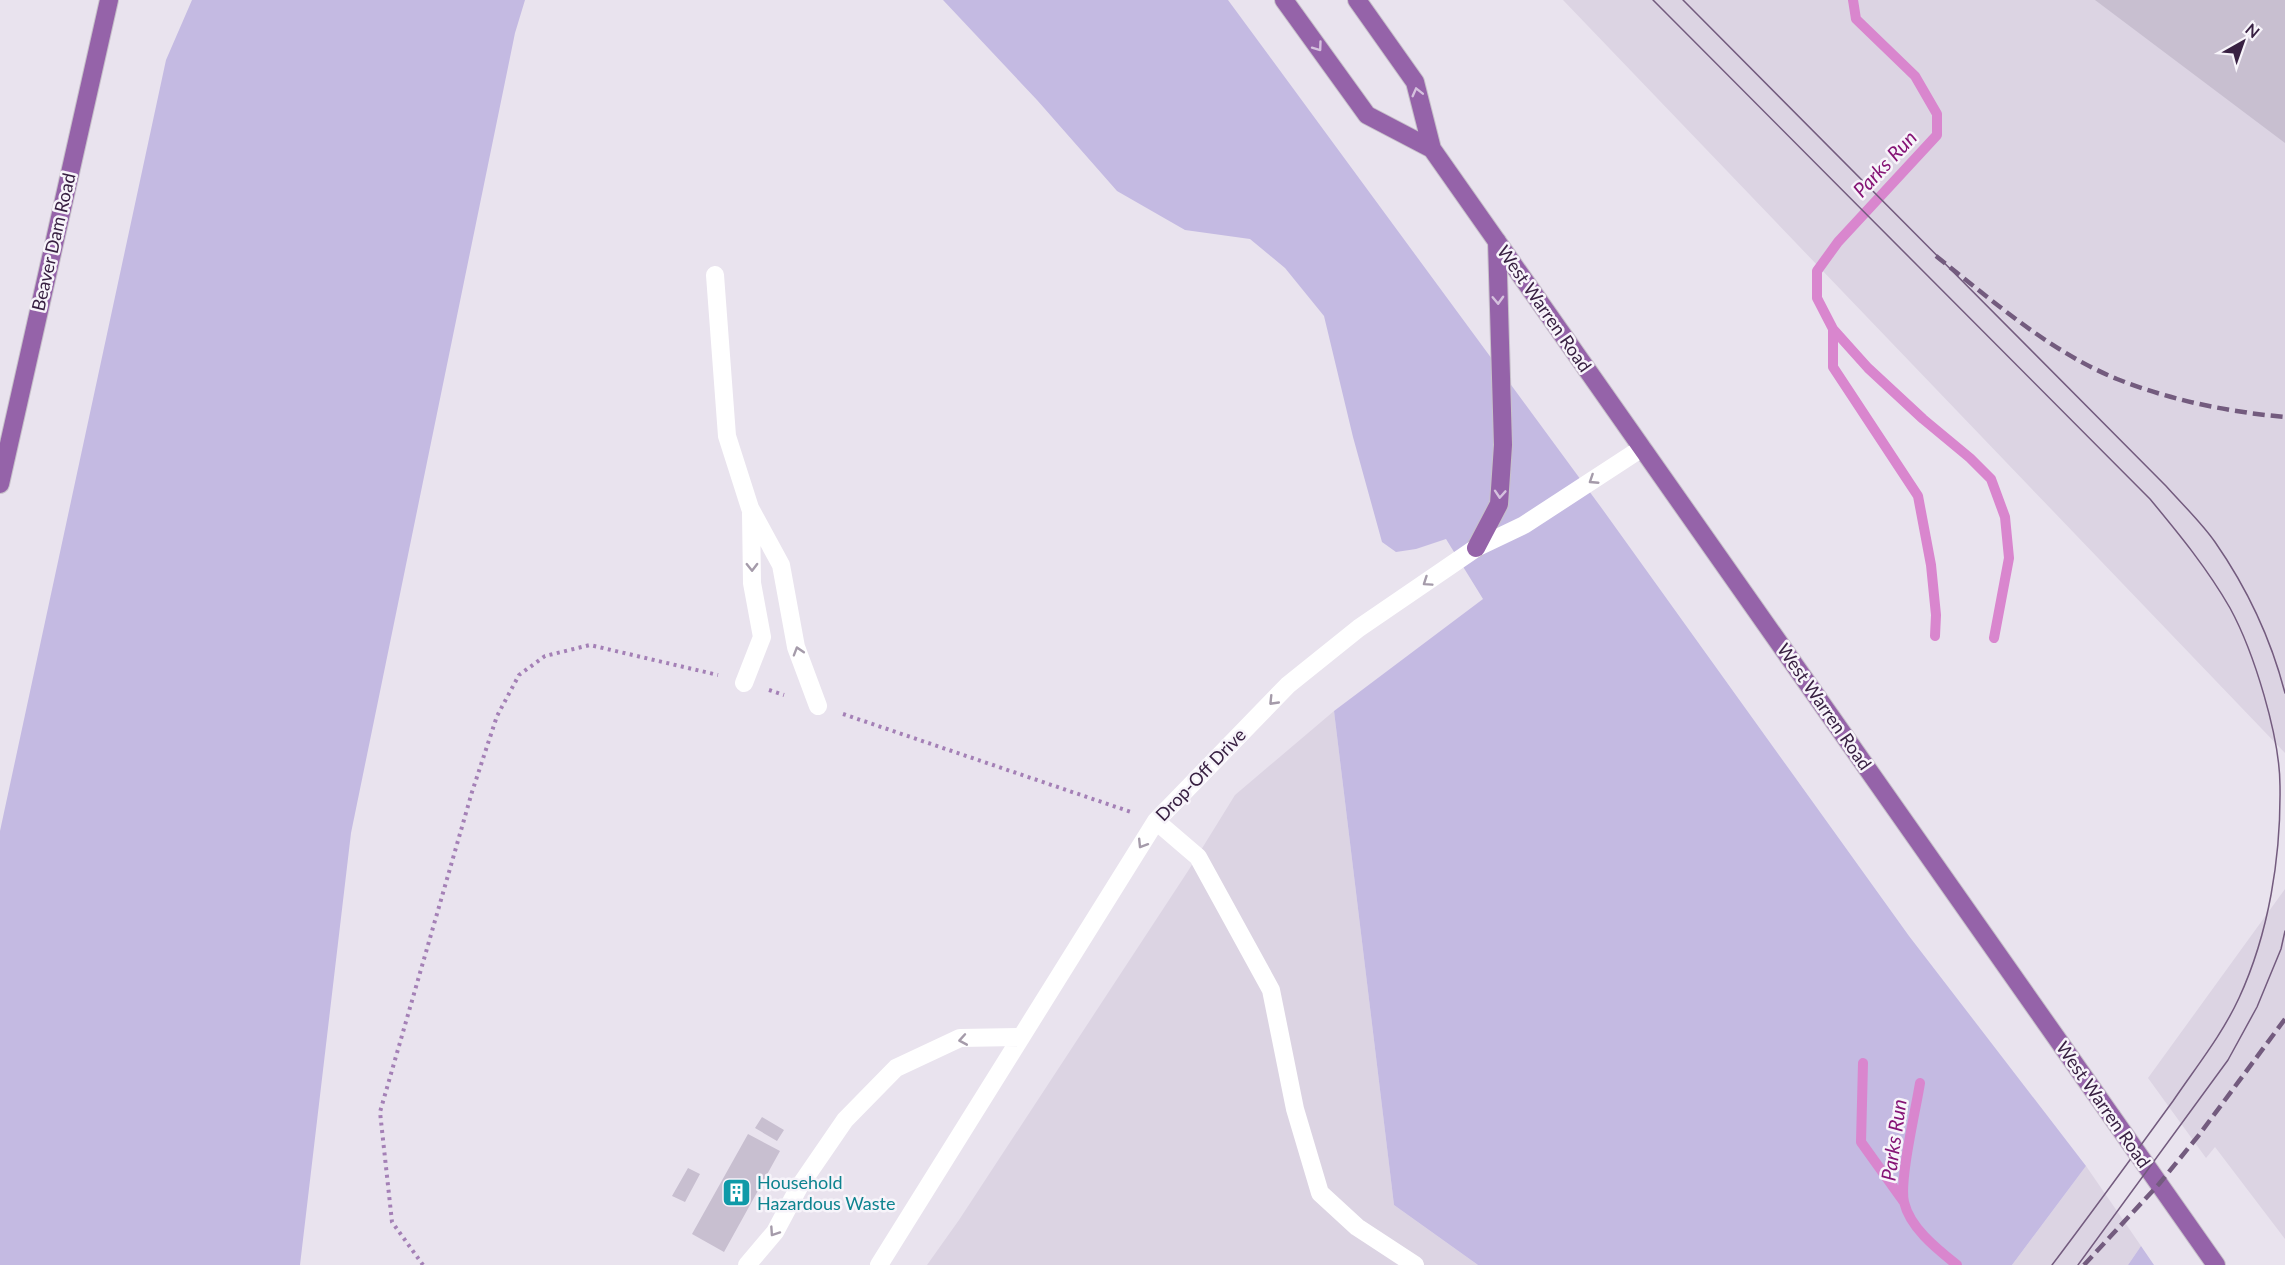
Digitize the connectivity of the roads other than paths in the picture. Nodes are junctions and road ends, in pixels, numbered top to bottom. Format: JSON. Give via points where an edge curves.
{"nodes":[{"id":1,"x":109,"y":0,"type":"edge"},
{"id":2,"x":1284,"y":0,"type":"edge"},
{"id":3,"x":1357,"y":0,"type":"edge"},
{"id":4,"x":1432,"y":149,"type":"junction"},
{"id":5,"x":1497,"y":241,"type":"junction"},
{"id":6,"x":715,"y":275,"type":"dead end"},
{"id":7,"x":1642,"y":448,"type":"junction"},
{"id":8,"x":0,"y":484,"type":"edge"},
{"id":9,"x":750,"y":508,"type":"junction"},
{"id":10,"x":1476,"y":548,"type":"junction"},
{"id":11,"x":744,"y":683,"type":"road end"},
{"id":12,"x":818,"y":706,"type":"road end"},
{"id":13,"x":1156,"y":821,"type":"junction"},
{"id":14,"x":1021,"y":1037,"type":"junction"},
{"id":15,"x":747,"y":1265,"type":"edge"},
{"id":16,"x":879,"y":1265,"type":"edge"},
{"id":17,"x":1415,"y":1265,"type":"edge"},
{"id":18,"x":2216,"y":1265,"type":"edge"}],
"edges":[{"from":1,"to":8,"type":"main road","name":"Beaver Dam Road"},
{"from":2,"to":4,"type":"main road","name":"West Warren Road","one_way":true,"via":[[1367,115]]},
{"from":4,"to":3,"type":"main road","name":"West Warren Road","one_way":true,"via":[[1415,82]]},
{"from":4,"to":5,"type":"main road","name":"West Warren Road"},
{"from":5,"to":7,"type":"main road","name":"West Warren Road"},
{"from":5,"to":10,"type":"main road","one_way":true,"via":[[1503,445],[1499,504]]},
{"from":6,"to":9,"type":"street","via":[[727,436]]},
{"from":7,"to":10,"type":"street","name":"Drop-Off Drive","one_way":true,"via":[[1524,525]]},
{"from":7,"to":18,"type":"main road","name":"West Warren Road"},
{"from":9,"to":11,"type":"street","one_way":true,"via":[[752,584],[762,637]]},
{"from":12,"to":9,"type":"street","one_way":true,"via":[[796,647],[781,565]]},
{"from":10,"to":13,"type":"street","name":"Drop-Off Drive","one_way":true,"via":[[1359,628],[1288,685]]},
{"from":13,"to":14,"type":"street","name":"Drop-Off Drive","one_way":true},
{"from":13,"to":17,"type":"street","via":[[1198,857],[1271,990],[1295,1109],[1320,1192],[1358,1227]]},
{"from":14,"to":15,"type":"street","one_way":true,"via":[[960,1038],[896,1068],[845,1120],[799,1187],[775,1232]]},
{"from":14,"to":16,"type":"street","name":"Drop-Off Drive"}]}
